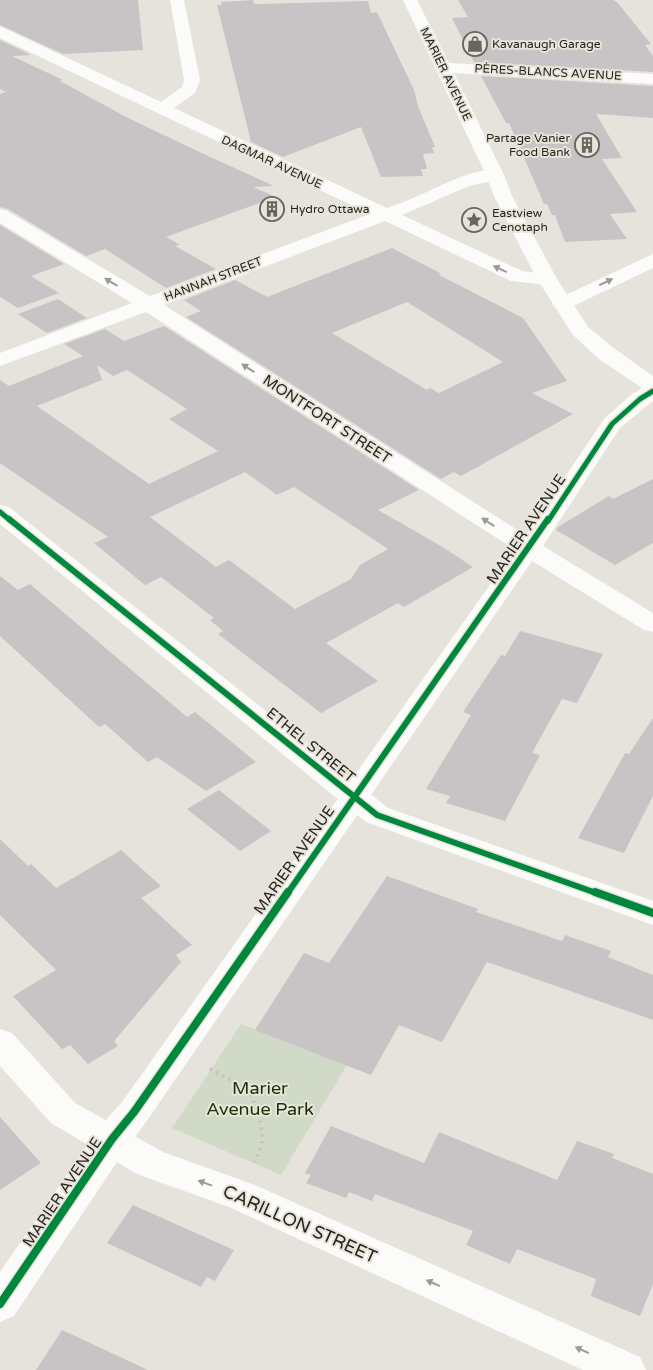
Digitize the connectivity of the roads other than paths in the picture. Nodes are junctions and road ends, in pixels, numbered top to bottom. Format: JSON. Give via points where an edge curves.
{"nodes":[{"id":1,"x":177,"y":0,"type":"edge"},
{"id":2,"x":410,"y":0,"type":"edge"},
{"id":3,"x":0,"y":32,"type":"edge"},
{"id":4,"x":443,"y":68,"type":"junction"},
{"id":5,"x":653,"y":79,"type":"edge"},
{"id":6,"x":161,"y":109,"type":"junction"},
{"id":7,"x":495,"y":175,"type":"junction"},
{"id":8,"x":489,"y":196,"type":"junction"},
{"id":9,"x":427,"y":199,"type":"junction"},
{"id":10,"x":0,"y":215,"type":"edge"},
{"id":11,"x":383,"y":215,"type":"junction"},
{"id":12,"x":653,"y":260,"type":"edge"},
{"id":13,"x":547,"y":279,"type":"junction"},
{"id":14,"x":148,"y":304,"type":"junction"},
{"id":15,"x":562,"y":304,"type":"junction"},
{"id":16,"x":0,"y":360,"type":"edge"},
{"id":17,"x":653,"y":386,"type":"edge"},
{"id":18,"x":653,"y":391,"type":"edge"},
{"id":19,"x":0,"y":512,"type":"edge"},
{"id":20,"x":529,"y":548,"type":"junction"},
{"id":21,"x":653,"y":624,"type":"edge"},
{"id":22,"x":355,"y":796,"type":"junction"},
{"id":23,"x":653,"y":913,"type":"edge"},
{"id":24,"x":0,"y":1043,"type":"edge"},
{"id":25,"x":112,"y":1140,"type":"junction"},
{"id":26,"x":0,"y":1304,"type":"edge"},
{"id":27,"x":626,"y":1370,"type":"edge"}],
"edges":[{"from":1,"to":6,"type":"street","via":[[192,80],[189,89]]},
{"from":2,"to":4,"type":"street","name":"MARIER AVENUE"},
{"from":3,"to":6,"type":"street","name":"DAGMAR AVENUE"},
{"from":4,"to":5,"type":"street","name":"PÈRES-BLANCS AVENUE"},
{"from":4,"to":7,"type":"street","name":"MARIER AVENUE"},
{"from":6,"to":11,"type":"street","name":"DAGMAR AVENUE"},
{"from":7,"to":8,"type":"street","name":"MARIER AVENUE"},
{"from":7,"to":9,"type":"street","name":"HANNAH STREET","via":[[463,182]]},
{"from":8,"to":9,"type":"street","name":"HANNAH STREET"},
{"from":8,"to":13,"type":"street","name":"MARIER AVENUE"},
{"from":9,"to":11,"type":"street","name":"HANNAH STREET"},
{"from":14,"to":10,"type":"street","name":"MONTFORT STREET","one_way":true},
{"from":13,"to":11,"type":"street","name":"DAGMAR AVENUE","one_way":true,"via":[[518,277]]},
{"from":11,"to":14,"type":"street","name":"HANNAH STREET"},
{"from":15,"to":12,"type":"street","one_way":true},
{"from":13,"to":15,"type":"street","name":"MARIER AVENUE"},
{"from":14,"to":16,"type":"street","name":"HANNAH STREET"},
{"from":20,"to":14,"type":"street","name":"MONTFORT STREET","one_way":true},
{"from":15,"to":17,"type":"street","name":"MARIER AVENUE","via":[[580,331]]},
{"from":18,"to":20,"type":"street","name":"MARIER AVENUE","via":[[612,424]]},
{"from":19,"to":22,"type":"street","name":"ETHEL STREET"},
{"from":20,"to":21,"type":"street","name":"MONTFORT STREET"},
{"from":20,"to":22,"type":"street","name":"MARIER AVENUE"},
{"from":22,"to":23,"type":"street","name":"ETHEL STREET","via":[[377,815]]},
{"from":22,"to":25,"type":"street","name":"MARIER AVENUE"},
{"from":24,"to":25,"type":"street","name":"CARILLON STREET","via":[[63,1113]]},
{"from":25,"to":26,"type":"street","name":"MARIER AVENUE"},
{"from":27,"to":25,"type":"street","name":"CARILLON STREET","one_way":true,"via":[[242,1196],[150,1163]]}]}
